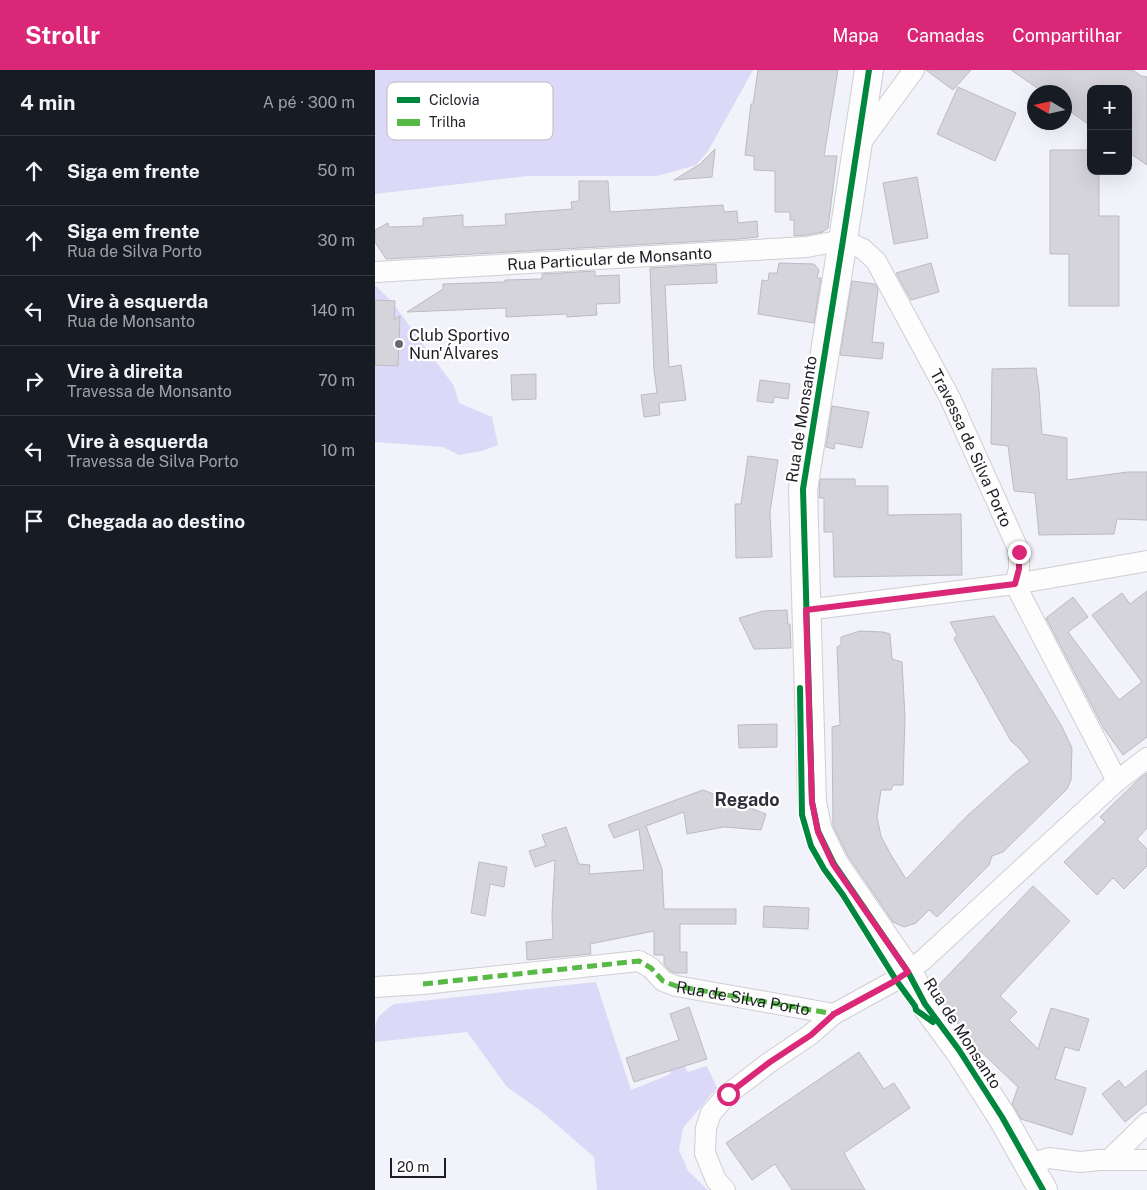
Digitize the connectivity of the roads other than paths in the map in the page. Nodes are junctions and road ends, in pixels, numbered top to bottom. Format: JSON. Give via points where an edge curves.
{"nodes":[{"id":1,"x":869,"y":70,"type":"edge"},
{"id":2,"x":914,"y":70,"type":"edge"},
{"id":3,"x":857,"y":149,"type":"junction"},
{"id":4,"x":843,"y":240,"type":"junction"},
{"id":5,"x":375,"y":272,"type":"edge"},
{"id":6,"x":1147,"y":561,"type":"edge"},
{"id":7,"x":1015,"y":584,"type":"junction"},
{"id":8,"x":806,"y":610,"type":"junction"},
{"id":9,"x":1147,"y":758,"type":"edge"},
{"id":10,"x":1117,"y":781,"type":"junction"},
{"id":11,"x":908,"y":972,"type":"junction"},
{"id":12,"x":375,"y":987,"type":"edge"},
{"id":13,"x":834,"y":1014,"type":"junction"},
{"id":14,"x":1147,"y":1123,"type":"edge"},
{"id":15,"x":1109,"y":1160,"type":"junction"},
{"id":16,"x":1147,"y":1160,"type":"edge"},
{"id":17,"x":1037,"y":1179,"type":"edge"},
{"id":18,"x":725,"y":1190,"type":"edge"}],
"edges":[{"from":1,"to":3,"type":"street","name":"Rua de Monsanto"},
{"from":2,"to":3,"type":"street"},
{"from":3,"to":4,"type":"street","name":"Rua de Monsanto"},
{"from":4,"to":5,"type":"street","name":"Rua Particular de Monsanto","via":[[807,247]]},
{"from":4,"to":7,"type":"street","name":"Travessa de Silva Porto","via":[[863,249],[876,261],[950,398],[1019,552]]},
{"from":4,"to":8,"type":"street","name":"Rua de Monsanto","via":[[803,489]]},
{"from":6,"to":7,"type":"street"},
{"from":7,"to":8,"type":"street"},
{"from":7,"to":10,"type":"street"},
{"from":8,"to":11,"type":"street","name":"Rua de Monsanto","via":[[812,802],[818,832],[833,864]]},
{"from":9,"to":10,"type":"street"},
{"from":10,"to":11,"type":"street"},
{"from":11,"to":13,"type":"street"},
{"from":11,"to":17,"type":"street","name":"Rua de Monsanto","via":[[925,1004],[1002,1117]]},
{"from":12,"to":13,"type":"street","name":"Rua de Silva Porto","via":[[639,961],[663,981],[676,986]]},
{"from":13,"to":18,"type":"street","via":[[811,1035],[728,1094],[711,1113],[706,1128],[705,1153],[716,1180]]},
{"from":14,"to":15,"type":"street"},
{"from":15,"to":16,"type":"street"},
{"from":15,"to":17,"type":"street","via":[[1080,1162],[1049,1158],[1039,1161]]}]}
